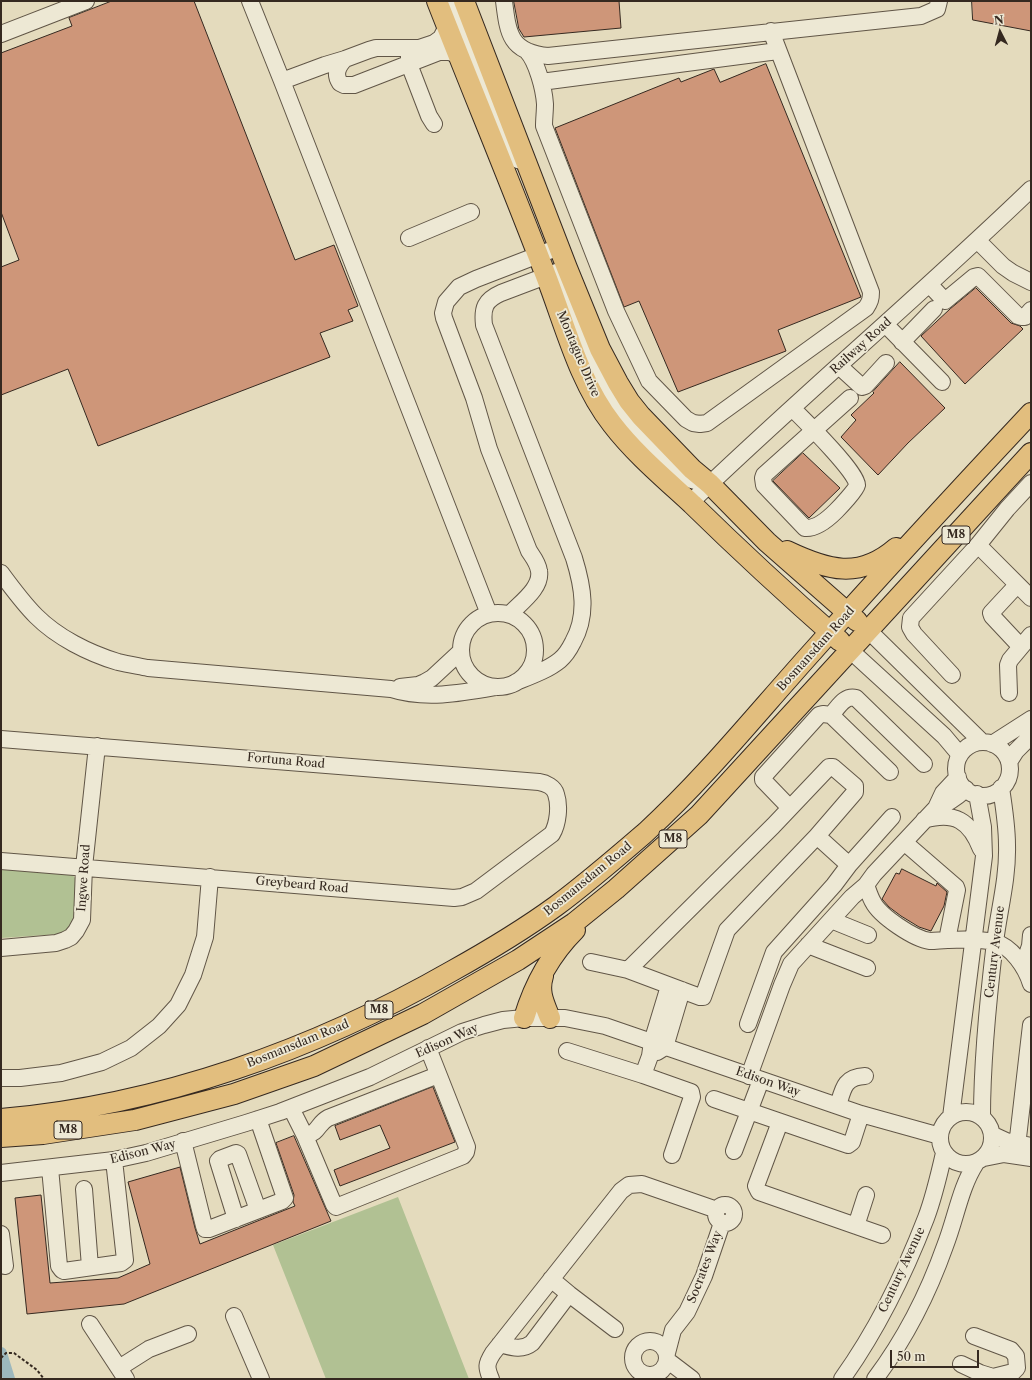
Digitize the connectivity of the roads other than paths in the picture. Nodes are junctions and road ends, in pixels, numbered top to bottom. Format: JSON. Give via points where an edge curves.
{"nodes":[{"id":1,"x":86,"y":1,"type":"edge"},
{"id":2,"x":250,"y":1,"type":"edge"},
{"id":3,"x":437,"y":1,"type":"edge"},
{"id":4,"x":452,"y":1,"type":"edge"},
{"id":5,"x":464,"y":1,"type":"edge"},
{"id":6,"x":504,"y":1,"type":"edge"},
{"id":7,"x":939,"y":1,"type":"edge"},
{"id":8,"x":447,"y":26,"type":"junction"},
{"id":9,"x":771,"y":31,"type":"junction"},
{"id":10,"x":1,"y":34,"type":"edge"},
{"id":11,"x":527,"y":51,"type":"junction"},
{"id":12,"x":778,"y":51,"type":"junction"},
{"id":13,"x":458,"y":55,"type":"junction"},
{"id":14,"x":412,"y":58,"type":"junction"},
{"id":15,"x":344,"y":59,"type":"junction"},
{"id":16,"x":282,"y":81,"type":"junction"},
{"id":17,"x":541,"y":82,"type":"junction"},
{"id":18,"x":436,"y":123,"type":"dead end"},
{"id":19,"x":525,"y":162,"type":"junction"},
{"id":20,"x":1031,"y":188,"type":"edge"},
{"id":21,"x":471,"y":212,"type":"dead end"},
{"id":22,"x":409,"y":238,"type":"dead end"},
{"id":23,"x":977,"y":240,"type":"junction"},
{"id":24,"x":559,"y":247,"type":"junction"},
{"id":25,"x":538,"y":255,"type":"junction"},
{"id":26,"x":567,"y":268,"type":"junction"},
{"id":27,"x":546,"y":275,"type":"junction"},
{"id":28,"x":1031,"y":282,"type":"edge"},
{"id":29,"x":929,"y":284,"type":"junction"},
{"id":30,"x":934,"y":309,"type":"dead end"},
{"id":31,"x":1031,"y":310,"type":"edge"},
{"id":32,"x":885,"y":324,"type":"junction"},
{"id":33,"x":902,"y":342,"type":"junction"},
{"id":34,"x":886,"y":363,"type":"dead end"},
{"id":35,"x":839,"y":366,"type":"junction"},
{"id":36,"x":942,"y":382,"type":"dead end"},
{"id":37,"x":850,"y":398,"type":"dead end"},
{"id":38,"x":792,"y":408,"type":"junction"},
{"id":39,"x":1031,"y":413,"type":"edge"},
{"id":40,"x":814,"y":431,"type":"junction"},
{"id":41,"x":1031,"y":453,"type":"edge"},
{"id":42,"x":1031,"y":483,"type":"edge"},
{"id":43,"x":710,"y":484,"type":"junction"},
{"id":44,"x":952,"y":497,"type":"junction"},
{"id":45,"x":690,"y":503,"type":"junction"},
{"id":46,"x":767,"y":542,"type":"junction"},
{"id":47,"x":978,"y":546,"type":"junction"},
{"id":48,"x":1,"y":573,"type":"edge"},
{"id":49,"x":1018,"y":585,"type":"junction"},
{"id":50,"x":1031,"y":598,"type":"edge"},
{"id":51,"x":848,"y":612,"type":"junction"},
{"id":52,"x":489,"y":614,"type":"junction"},
{"id":53,"x":510,"y":614,"type":"junction"},
{"id":54,"x":869,"y":631,"type":"junction"},
{"id":55,"x":840,"y":641,"type":"junction"},
{"id":56,"x":1026,"y":641,"type":"edge"},
{"id":57,"x":460,"y":652,"type":"junction"},
{"id":58,"x":952,"y":675,"type":"dead end"},
{"id":59,"x":516,"y":682,"type":"junction"},
{"id":60,"x":496,"y":687,"type":"junction"},
{"id":61,"x":391,"y":689,"type":"junction"},
{"id":62,"x":1009,"y":693,"type":"dead end"},
{"id":63,"x":831,"y":715,"type":"junction"},
{"id":64,"x":1031,"y":719,"type":"edge"},
{"id":65,"x":1031,"y":736,"type":"edge"},
{"id":66,"x":1,"y":739,"type":"edge"},
{"id":67,"x":987,"y":743,"type":"junction"},
{"id":68,"x":97,"y":746,"type":"junction"},
{"id":69,"x":960,"y":755,"type":"junction"},
{"id":70,"x":1009,"y":762,"type":"junction"},
{"id":71,"x":924,"y":764,"type":"dead end"},
{"id":72,"x":890,"y":772,"type":"dead end"},
{"id":73,"x":967,"y":787,"type":"junction"},
{"id":74,"x":1001,"y":788,"type":"junction"},
{"id":75,"x":558,"y":804,"type":"joint"},
{"id":76,"x":790,"y":808,"type":"junction"},
{"id":77,"x":892,"y":817,"type":"dead end"},
{"id":78,"x":924,"y":820,"type":"junction"},
{"id":79,"x":817,"y":836,"type":"junction"},
{"id":80,"x":904,"y":842,"type":"junction"},
{"id":81,"x":984,"y":856,"type":"junction"},
{"id":82,"x":1,"y":861,"type":"edge"},
{"id":83,"x":849,"y":866,"type":"junction"},
{"id":84,"x":84,"y":867,"type":"junction"},
{"id":85,"x":210,"y":877,"type":"junction"},
{"id":86,"x":866,"y":885,"type":"junction"},
{"id":87,"x":616,"y":889,"type":"junction"},
{"id":88,"x":831,"y":920,"type":"junction"},
{"id":89,"x":868,"y":935,"type":"dead end"},
{"id":90,"x":1031,"y":935,"type":"edge"},
{"id":91,"x":947,"y":940,"type":"junction"},
{"id":92,"x":973,"y":940,"type":"junction"},
{"id":93,"x":995,"y":942,"type":"junction"},
{"id":94,"x":808,"y":945,"type":"junction"},
{"id":95,"x":1,"y":948,"type":"edge"},
{"id":96,"x":591,"y":962,"type":"dead end"},
{"id":97,"x":548,"y":965,"type":"junction"},
{"id":98,"x":1023,"y":966,"type":"junction"},
{"id":99,"x":867,"y":968,"type":"dead end"},
{"id":100,"x":628,"y":970,"type":"junction"},
{"id":101,"x":1031,"y":984,"type":"edge"},
{"id":102,"x":676,"y":988,"type":"junction"},
{"id":103,"x":524,"y":1018,"type":"junction"},
{"id":104,"x":550,"y":1018,"type":"junction"},
{"id":105,"x":748,"y":1024,"type":"dead end"},
{"id":106,"x":1031,"y":1025,"type":"edge"},
{"id":107,"x":428,"y":1048,"type":"junction"},
{"id":108,"x":656,"y":1048,"type":"junction"},
{"id":109,"x":567,"y":1051,"type":"dead end"},
{"id":110,"x":438,"y":1075,"type":"junction"},
{"id":111,"x":643,"y":1075,"type":"junction"},
{"id":112,"x":865,"y":1076,"type":"dead end"},
{"id":113,"x":1,"y":1078,"type":"edge"},
{"id":114,"x":755,"y":1078,"type":"junction"},
{"id":115,"x":714,"y":1099,"type":"dead end"},
{"id":116,"x":838,"y":1106,"type":"junction"},
{"id":117,"x":291,"y":1108,"type":"junction"},
{"id":118,"x":749,"y":1111,"type":"junction"},
{"id":119,"x":861,"y":1114,"type":"junction"},
{"id":120,"x":951,"y":1117,"type":"junction"},
{"id":121,"x":982,"y":1117,"type":"junction"},
{"id":122,"x":1,"y":1119,"type":"edge"},
{"id":123,"x":258,"y":1119,"type":"junction"},
{"id":124,"x":780,"y":1122,"type":"junction"},
{"id":125,"x":993,"y":1135,"type":"junction"},
{"id":126,"x":305,"y":1136,"type":"junction"},
{"id":127,"x":940,"y":1136,"type":"junction"},
{"id":128,"x":1,"y":1138,"type":"edge"},
{"id":129,"x":183,"y":1141,"type":"junction"},
{"id":130,"x":734,"y":1151,"type":"dead end"},
{"id":131,"x":1024,"y":1151,"type":"edge"},
{"id":132,"x":944,"y":1153,"type":"junction"},
{"id":133,"x":672,"y":1155,"type":"dead end"},
{"id":134,"x":114,"y":1160,"type":"junction"},
{"id":135,"x":980,"y":1161,"type":"junction"},
{"id":136,"x":50,"y":1168,"type":"junction"},
{"id":137,"x":1,"y":1173,"type":"edge"},
{"id":138,"x":84,"y":1189,"type":"dead end"},
{"id":139,"x":866,"y":1195,"type":"dead end"},
{"id":140,"x":258,"y":1210,"type":"junction"},
{"id":141,"x":236,"y":1219,"type":"junction"},
{"id":142,"x":856,"y":1226,"type":"junction"},
{"id":143,"x":1,"y":1234,"type":"edge"},
{"id":144,"x":882,"y":1235,"type":"dead end"},
{"id":145,"x":5,"y":1266,"type":"dead end"},
{"id":146,"x":90,"y":1267,"type":"junction"},
{"id":147,"x":551,"y":1279,"type":"junction"},
{"id":148,"x":569,"y":1294,"type":"junction"},
{"id":149,"x":234,"y":1316,"type":"dead end"},
{"id":150,"x":90,"y":1324,"type":"dead end"},
{"id":151,"x":615,"y":1329,"type":"dead end"},
{"id":152,"x":673,"y":1330,"type":"junction"},
{"id":153,"x":188,"y":1334,"type":"dead end"},
{"id":154,"x":974,"y":1336,"type":"dead end"},
{"id":155,"x":651,"y":1341,"type":"junction"},
{"id":156,"x":500,"y":1344,"type":"junction"},
{"id":157,"x":667,"y":1356,"type":"junction"},
{"id":158,"x":633,"y":1359,"type":"junction"},
{"id":159,"x":961,"y":1364,"type":"dead end"},
{"id":160,"x":122,"y":1374,"type":"edge"},
{"id":161,"x":489,"y":1374,"type":"edge"},
{"id":162,"x":652,"y":1376,"type":"edge"},
{"id":163,"x":986,"y":1377,"type":"edge"},
{"id":164,"x":261,"y":1379,"type":"edge"},
{"id":165,"x":630,"y":1379,"type":"edge"},
{"id":166,"x":692,"y":1379,"type":"edge"},
{"id":167,"x":842,"y":1379,"type":"edge"},
{"id":168,"x":875,"y":1379,"type":"edge"}],
"edges":[{"from":1,"to":10,"type":"street"},
{"from":2,"to":16,"type":"street"},
{"from":3,"to":8,"type":"main road","name":"Montague Drive"},
{"from":4,"to":19,"type":"street","via":[[512,154]]},
{"from":5,"to":19,"type":"main road","name":"Montague Drive"},
{"from":6,"to":11,"type":"street","via":[[510,34],[514,41]]},
{"from":7,"to":9,"type":"street","via":[[937,9],[922,16]]},
{"from":8,"to":13,"type":"main road","name":"Montague Drive"},
{"from":8,"to":14,"type":"street","via":[[441,38],[419,48]]},
{"from":9,"to":11,"type":"street","via":[[548,56]]},
{"from":9,"to":12,"type":"street"},
{"from":11,"to":17,"type":"street","via":[[532,57]]},
{"from":12,"to":17,"type":"street"},
{"from":12,"to":17,"type":"street","via":[[870,292],[870,303],[707,423],[700,424],[686,419],[649,381],[616,311],[544,126],[545,106]]},
{"from":13,"to":14,"type":"street","via":[[444,52]]},
{"from":13,"to":25,"type":"main road","name":"Montague Drive"},
{"from":14,"to":15,"type":"street","via":[[376,48]]},
{"from":14,"to":15,"type":"street","via":[[354,85],[340,83],[337,74]]},
{"from":14,"to":18,"type":"street","via":[[429,116]]},
{"from":15,"to":16,"type":"street"},
{"from":16,"to":52,"type":"street"},
{"from":19,"to":24,"type":"main road","name":"Montague Drive"},
{"from":20,"to":23,"type":"street","name":"Railway Road"},
{"from":21,"to":22,"type":"street"},
{"from":23,"to":28,"type":"street","via":[[1003,266]]},
{"from":23,"to":29,"type":"street","name":"Railway Road"},
{"from":24,"to":25,"type":"street"},
{"from":24,"to":26,"type":"main road","name":"Montague Drive"},
{"from":25,"to":27,"type":"main road","name":"Montague Drive"},
{"from":25,"to":53,"type":"street","via":[[459,286],[446,302],[443,313],[490,449],[539,572],[535,588]]},
{"from":26,"to":27,"type":"street"},
{"from":26,"to":43,"type":"main road","name":"Montague Drive","via":[[600,349],[629,401],[692,469]]},
{"from":27,"to":45,"type":"main road","name":"Montague Drive","via":[[584,376],[596,399],[612,424],[633,448]]},
{"from":27,"to":59,"type":"street","via":[[493,296],[486,304],[483,317],[574,558],[582,591],[583,608],[576,636],[561,660]]},
{"from":29,"to":31,"type":"street","via":[[945,301],[978,276],[1018,316],[1026,317]]},
{"from":29,"to":32,"type":"street","name":"Railway Road"},
{"from":30,"to":33,"type":"street"},
{"from":32,"to":33,"type":"street"},
{"from":32,"to":35,"type":"street","name":"Railway Road"},
{"from":33,"to":36,"type":"street"},
{"from":34,"to":35,"type":"street","via":[[862,387]]},
{"from":35,"to":38,"type":"street","name":"Railway Road"},
{"from":37,"to":40,"type":"street"},
{"from":38,"to":40,"type":"street"},
{"from":38,"to":43,"type":"street","name":"Railway Road"},
{"from":39,"to":44,"type":"main road","name":"Bosmansdam Road","number":"M8"},
{"from":40,"to":40,"type":"street","via":[[764,475],[763,481],[805,528],[816,526],[835,511],[857,485],[852,474]]},
{"from":41,"to":54,"type":"main road","name":"Bosmansdam Road","number":"M8"},
{"from":42,"to":47,"type":"street"},
{"from":43,"to":45,"type":"street","name":"Railway Road"},
{"from":43,"to":46,"type":"main road","name":"Montague Drive"},
{"from":44,"to":46,"type":"main road","via":[[892,551],[862,568],[843,570],[824,567]]},
{"from":44,"to":51,"type":"main road","name":"Bosmansdam Road","number":"M8"},
{"from":45,"to":55,"type":"main road","name":"Montague Drive"},
{"from":46,"to":51,"type":"main road","name":"Montague Drive"},
{"from":47,"to":49,"type":"street"},
{"from":47,"to":58,"type":"street","via":[[910,622],[914,634]]},
{"from":48,"to":61,"type":"street","via":[[36,616],[58,634],[117,661],[148,668]]},
{"from":49,"to":50,"type":"street"},
{"from":49,"to":56,"type":"street","via":[[991,613]]},
{"from":51,"to":54,"type":"main road","name":"Montague Drive"},
{"from":51,"to":55,"type":"main road","name":"Bosmansdam Road","number":"M8"},
{"from":52,"to":53,"type":"street"},
{"from":52,"to":57,"type":"street","via":[[472,623],[461,642]]},
{"from":53,"to":59,"type":"street","via":[[529,629],[534,640],[532,664],[526,675]]},
{"from":54,"to":55,"type":"main road","name":"Bosmansdam Road","number":"M8"},
{"from":54,"to":67,"type":"street"},
{"from":55,"to":69,"type":"street","via":[[944,736]]},
{"from":55,"to":87,"type":"main road","name":"Bosmansdam Road","number":"M8","via":[[699,816]]},
{"from":55,"to":122,"type":"main road","name":"Bosmansdam Road","number":"M8","via":[[769,715],[725,751],[647,830],[558,905],[517,933],[414,993],[306,1043],[186,1085],[124,1100]]},
{"from":56,"to":62,"type":"street","via":[[1008,664]]},
{"from":57,"to":60,"type":"street","via":[[468,672],[476,680]]},
{"from":57,"to":61,"type":"street","via":[[425,682]]},
{"from":59,"to":60,"type":"street"},
{"from":60,"to":61,"type":"street","via":[[427,695],[401,693]]},
{"from":63,"to":71,"type":"street","via":[[845,699],[856,698]]},
{"from":63,"to":72,"type":"street"},
{"from":63,"to":76,"type":"street","via":[[819,715],[763,778]]},
{"from":64,"to":67,"type":"street"},
{"from":65,"to":70,"type":"street"},
{"from":66,"to":68,"type":"street","name":"Fortuna Road"},
{"from":67,"to":69,"type":"street","via":[[969,746]]},
{"from":67,"to":70,"type":"street","via":[[1004,752]]},
{"from":68,"to":75,"type":"street","name":"Fortuna Road","via":[[539,782],[551,786],[556,793]]},
{"from":68,"to":84,"type":"street","name":"Ingwe Road"},
{"from":69,"to":73,"type":"street","via":[[956,766]]},
{"from":70,"to":74,"type":"street","via":[[1008,778]]},
{"from":73,"to":74,"type":"street","via":[[990,794]]},
{"from":73,"to":78,"type":"street","via":[[952,801],[936,808]]},
{"from":73,"to":81,"type":"street","name":"Century Avenue","via":[[983,827]]},
{"from":74,"to":93,"type":"street","name":"Century Avenue","via":[[1007,846]]},
{"from":75,"to":85,"type":"street","name":"Greybeard Road","via":[[556,828],[552,834],[476,891],[462,897]]},
{"from":76,"to":79,"type":"street","via":[[831,766],[855,786],[856,792]]},
{"from":76,"to":100,"type":"street"},
{"from":77,"to":83,"type":"street"},
{"from":78,"to":80,"type":"street"},
{"from":78,"to":81,"type":"street","via":[[943,817],[964,823],[974,834]]},
{"from":79,"to":83,"type":"street"},
{"from":79,"to":102,"type":"street","via":[[727,930],[704,996],[700,997]]},
{"from":80,"to":86,"type":"street"},
{"from":80,"to":91,"type":"street","via":[[956,887]]},
{"from":81,"to":92,"type":"street","name":"Century Avenue"},
{"from":82,"to":84,"type":"street","name":"Greybeard Road"},
{"from":83,"to":105,"type":"street","via":[[774,952]]},
{"from":84,"to":85,"type":"street","name":"Greybeard Road"},
{"from":84,"to":95,"type":"street","name":"Ingwe Road","via":[[82,920],[71,936],[56,943]]},
{"from":85,"to":113,"type":"street","via":[[205,937],[193,975],[178,1005],[159,1026],[132,1048],[102,1062],[61,1073]]},
{"from":86,"to":88,"type":"street"},
{"from":86,"to":91,"type":"street","via":[[873,903],[882,914],[907,931],[924,940]]},
{"from":87,"to":97,"type":"main road","via":[[571,935]]},
{"from":87,"to":128,"type":"main road","name":"Bosmansdam Road","number":"M8","via":[[574,923],[488,978],[423,1014],[314,1066],[234,1094],[135,1120]]},
{"from":88,"to":89,"type":"street"},
{"from":88,"to":94,"type":"street"},
{"from":90,"to":98,"type":"street"},
{"from":91,"to":92,"type":"street"},
{"from":92,"to":93,"type":"street"},
{"from":92,"to":120,"type":"street","name":"Century Avenue"},
{"from":93,"to":98,"type":"street","via":[[1005,947]]},
{"from":93,"to":121,"type":"street","name":"Century Avenue"},
{"from":94,"to":99,"type":"street"},
{"from":94,"to":114,"type":"street","via":[[788,970]]},
{"from":96,"to":100,"type":"street"},
{"from":97,"to":103,"type":"main road","via":[[533,989]]},
{"from":97,"to":104,"type":"main road","via":[[541,991]]},
{"from":98,"to":101,"type":"street"},
{"from":100,"to":102,"type":"street"},
{"from":102,"to":108,"type":"street"},
{"from":103,"to":104,"type":"street","name":"Edison Way"},
{"from":103,"to":107,"type":"street","name":"Edison Way","via":[[484,1025]]},
{"from":104,"to":108,"type":"street","name":"Edison Way","via":[[565,1018],[605,1026]]},
{"from":106,"to":131,"type":"street"},
{"from":107,"to":110,"type":"street"},
{"from":107,"to":117,"type":"street","name":"Edison Way","via":[[370,1077]]},
{"from":108,"to":111,"type":"street"},
{"from":108,"to":114,"type":"street","name":"Edison Way"},
{"from":109,"to":111,"type":"street"},
{"from":110,"to":126,"type":"street","via":[[328,1118],[315,1132]]},
{"from":110,"to":126,"type":"street","via":[[466,1147],[463,1156],[336,1207]]},
{"from":111,"to":133,"type":"street","via":[[690,1091],[692,1094]]},
{"from":112,"to":116,"type":"street","via":[[849,1080]]},
{"from":114,"to":116,"type":"street","name":"Edison Way"},
{"from":114,"to":118,"type":"street"},
{"from":115,"to":118,"type":"street"},
{"from":116,"to":119,"type":"street","name":"Edison Way"},
{"from":117,"to":123,"type":"street","name":"Edison Way"},
{"from":117,"to":126,"type":"street"},
{"from":118,"to":124,"type":"street"},
{"from":118,"to":130,"type":"street"},
{"from":119,"to":124,"type":"street","via":[[850,1145]]},
{"from":119,"to":127,"type":"street","name":"Edison Way"},
{"from":120,"to":121,"type":"street","via":[[963,1112]]},
{"from":120,"to":127,"type":"street","via":[[945,1122]]},
{"from":121,"to":125,"type":"street"},
{"from":123,"to":129,"type":"street","name":"Edison Way"},
{"from":123,"to":140,"type":"street","via":[[285,1197],[282,1201]]},
{"from":124,"to":142,"type":"street","via":[[756,1186],[759,1192]]},
{"from":125,"to":131,"type":"street"},
{"from":125,"to":135,"type":"street","via":[[990,1152]]},
{"from":127,"to":132,"type":"street"},
{"from":129,"to":134,"type":"street","name":"Edison Way"},
{"from":129,"to":141,"type":"street","via":[[205,1229]]},
{"from":131,"to":135,"type":"street"},
{"from":132,"to":135,"type":"street","via":[[955,1163],[969,1165]]},
{"from":132,"to":167,"type":"street","name":"Century Avenue","via":[[926,1217],[907,1265],[874,1329]]},
{"from":134,"to":136,"type":"street","name":"Edison Way"},
{"from":134,"to":146,"type":"street","via":[[126,1258],[121,1263]]},
{"from":135,"to":168,"type":"street","via":[[963,1188],[933,1279],[914,1318]]},
{"from":136,"to":137,"type":"street","name":"Edison Way"},
{"from":136,"to":146,"type":"street","via":[[59,1266],[64,1271]]},
{"from":138,"to":146,"type":"street"},
{"from":139,"to":142,"type":"street"},
{"from":140,"to":141,"type":"street"},
{"from":140,"to":141,"type":"street","via":[[238,1154],[220,1159],[218,1161]]},
{"from":142,"to":144,"type":"street"},
{"from":143,"to":145,"type":"street"},
{"from":147,"to":148,"type":"street"},
{"from":147,"to":152,"type":"street","name":"Socrates Way","via":[[621,1191],[629,1185],[642,1184],[719,1216],[704,1276],[687,1312]]},
{"from":147,"to":156,"type":"street"},
{"from":148,"to":151,"type":"street"},
{"from":148,"to":156,"type":"street","via":[[530,1345],[518,1348]]},
{"from":149,"to":164,"type":"street"},
{"from":150,"to":160,"type":"street"},
{"from":152,"to":155,"type":"street","name":"Socrates Way"},
{"from":152,"to":157,"type":"street","name":"Socrates Way"},
{"from":153,"to":160,"type":"street","via":[[149,1349]]},
{"from":154,"to":163,"type":"street","via":[[1011,1350],[1016,1356],[1016,1370]]},
{"from":155,"to":157,"type":"street","via":[[661,1344]]},
{"from":155,"to":158,"type":"street","via":[[640,1344]]},
{"from":156,"to":161,"type":"street","via":[[488,1361]]},
{"from":157,"to":162,"type":"street","via":[[665,1367]]},
{"from":157,"to":166,"type":"street"},
{"from":158,"to":162,"type":"street","via":[[638,1369]]},
{"from":158,"to":165,"type":"street"},
{"from":159,"to":163,"type":"street"}]}
